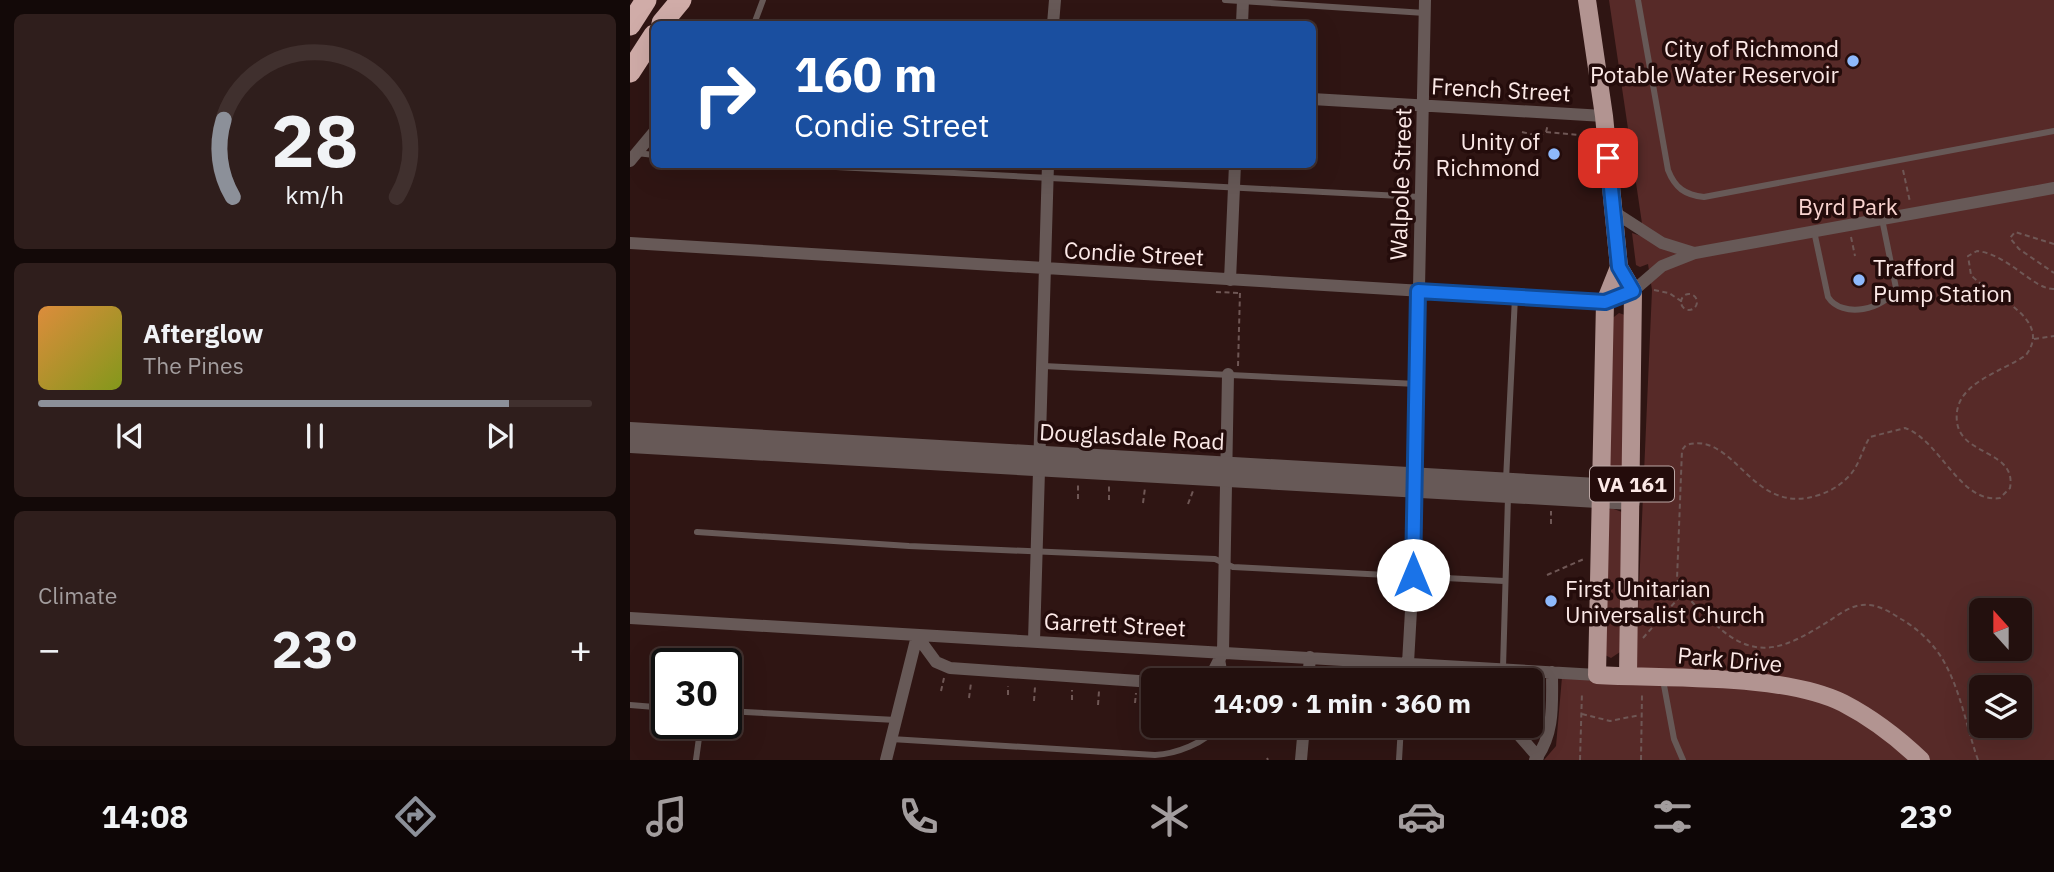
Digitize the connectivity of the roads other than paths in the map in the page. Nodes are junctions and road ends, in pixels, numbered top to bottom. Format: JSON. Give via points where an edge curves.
{"nodes":[{"id":1,"x":640,"y":0,"type":"edge"},
{"id":2,"x":646,"y":0,"type":"edge"},
{"id":3,"x":679,"y":0,"type":"edge"},
{"id":4,"x":763,"y":0,"type":"edge"},
{"id":5,"x":1055,"y":0,"type":"edge"},
{"id":6,"x":1224,"y":0,"type":"edge"},
{"id":7,"x":1587,"y":0,"type":"edge"},
{"id":8,"x":1638,"y":0,"type":"edge"},
{"id":9,"x":1243,"y":1,"type":"edge"},
{"id":10,"x":1425,"y":7,"type":"edge"},
{"id":11,"x":663,"y":21,"type":"edge"},
{"id":12,"x":755,"y":21,"type":"edge"},
{"id":13,"x":1053,"y":21,"type":"edge"},
{"id":14,"x":1242,"y":21,"type":"edge"},
{"id":15,"x":630,"y":24,"type":"edge"},
{"id":16,"x":651,"y":39,"type":"edge"},
{"id":17,"x":630,"y":72,"type":"edge"},
{"id":18,"x":1316,"y":99,"type":"edge"},
{"id":19,"x":1423,"y":106,"type":"junction"},
{"id":20,"x":1604,"y":116,"type":"junction"},
{"id":21,"x":2054,"y":131,"type":"edge"},
{"id":22,"x":651,"y":136,"type":"edge"},
{"id":23,"x":651,"y":155,"type":"edge"},
{"id":24,"x":633,"y":157,"type":"edge"},
{"id":25,"x":854,"y":168,"type":"edge"},
{"id":26,"x":1048,"y":168,"type":"edge"},
{"id":27,"x":1235,"y":168,"type":"edge"},
{"id":28,"x":1048,"y":178,"type":"junction"},
{"id":29,"x":1233,"y":188,"type":"junction"},
{"id":30,"x":2054,"y":188,"type":"edge"},
{"id":31,"x":1420,"y":197,"type":"junction"},
{"id":32,"x":1614,"y":212,"type":"junction"},
{"id":33,"x":1882,"y":219,"type":"junction"},
{"id":34,"x":1814,"y":231,"type":"junction"},
{"id":35,"x":630,"y":243,"type":"edge"},
{"id":36,"x":1695,"y":253,"type":"junction"},
{"id":37,"x":1619,"y":267,"type":"junction"},
{"id":38,"x":1045,"y":269,"type":"junction"},
{"id":39,"x":1235,"y":284,"type":"junction"},
{"id":40,"x":1640,"y":288,"type":"junction"},
{"id":41,"x":1418,"y":291,"type":"junction"},
{"id":42,"x":1515,"y":297,"type":"junction"},
{"id":43,"x":1605,"y":302,"type":"junction"},
{"id":44,"x":1043,"y":366,"type":"junction"},
{"id":45,"x":1233,"y":374,"type":"junction"},
{"id":46,"x":1417,"y":384,"type":"junction"},
{"id":47,"x":630,"y":430,"type":"edge"},
{"id":48,"x":630,"y":445,"type":"edge"},
{"id":49,"x":1040,"y":461,"type":"junction"},
{"id":50,"x":1228,"y":472,"type":"junction"},
{"id":51,"x":1413,"y":482,"type":"junction"},
{"id":52,"x":1507,"y":487,"type":"junction"},
{"id":53,"x":1602,"y":493,"type":"junction"},
{"id":54,"x":1632,"y":495,"type":"junction"},
{"id":55,"x":697,"y":533,"type":"dead end"},
{"id":56,"x":1035,"y":551,"type":"junction"},
{"id":57,"x":1224,"y":563,"type":"junction"},
{"id":58,"x":1413,"y":575,"type":"junction"},
{"id":59,"x":1504,"y":581,"type":"junction"},
{"id":60,"x":630,"y":618,"type":"edge"},
{"id":61,"x":918,"y":636,"type":"junction"},
{"id":62,"x":1034,"y":641,"type":"junction"},
{"id":63,"x":1222,"y":654,"type":"junction"},
{"id":64,"x":1310,"y":657,"type":"junction"},
{"id":65,"x":1408,"y":663,"type":"junction"},
{"id":66,"x":1215,"y":668,"type":"edge"},
{"id":67,"x":1224,"y":668,"type":"edge"},
{"id":68,"x":1309,"y":668,"type":"edge"},
{"id":69,"x":1407,"y":668,"type":"edge"},
{"id":70,"x":1460,"y":668,"type":"edge"},
{"id":71,"x":1501,"y":668,"type":"edge"},
{"id":72,"x":1543,"y":672,"type":"edge"},
{"id":73,"x":1552,"y":672,"type":"junction"},
{"id":74,"x":1597,"y":675,"type":"junction"},
{"id":75,"x":1628,"y":677,"type":"junction"},
{"id":76,"x":1663,"y":678,"type":"junction"},
{"id":77,"x":1141,"y":682,"type":"edge"},
{"id":78,"x":630,"y":705,"type":"edge"},
{"id":79,"x":651,"y":707,"type":"edge"},
{"id":80,"x":742,"y":712,"type":"edge"},
{"id":81,"x":897,"y":720,"type":"junction"},
{"id":82,"x":1203,"y":738,"type":"edge"},
{"id":83,"x":1303,"y":738,"type":"edge"},
{"id":84,"x":1400,"y":738,"type":"edge"},
{"id":85,"x":1520,"y":738,"type":"edge"},
{"id":86,"x":699,"y":739,"type":"edge"},
{"id":87,"x":891,"y":739,"type":"junction"},
{"id":88,"x":1166,"y":757,"type":"edge"},
{"id":89,"x":1536,"y":758,"type":"edge"},
{"id":90,"x":696,"y":760,"type":"edge"},
{"id":91,"x":886,"y":760,"type":"edge"},
{"id":92,"x":1300,"y":760,"type":"edge"},
{"id":93,"x":1399,"y":760,"type":"edge"},
{"id":94,"x":1683,"y":760,"type":"edge"},
{"id":95,"x":1921,"y":760,"type":"edge"}],
"edges":[{"from":1,"to":15,"type":"highway"},
{"from":2,"to":15,"type":"highway"},
{"from":3,"to":11,"type":"highway"},
{"from":4,"to":12,"type":"lane"},
{"from":5,"to":13,"type":"street"},
{"from":6,"to":9,"type":"lane"},
{"from":7,"to":20,"type":"main road","number":"VA 161"},
{"from":8,"to":21,"type":"lane","via":[[1668,170],[1673,182],[1692,195],[1704,197]]},
{"from":9,"to":10,"type":"lane"},
{"from":9,"to":14,"type":"street"},
{"from":10,"to":19,"type":"street","name":"Walpole Street"},
{"from":16,"to":17,"type":"highway"},
{"from":18,"to":19,"type":"street","name":"French Street"},
{"from":19,"to":20,"type":"street","name":"French Street"},
{"from":19,"to":31,"type":"street","name":"Walpole Street"},
{"from":20,"to":32,"type":"main road","number":"VA 161"},
{"from":22,"to":24,"type":"street"},
{"from":23,"to":24,"type":"lane"},
{"from":25,"to":28,"type":"lane"},
{"from":26,"to":28,"type":"street"},
{"from":27,"to":29,"type":"street"},
{"from":28,"to":29,"type":"lane"},
{"from":28,"to":38,"type":"street"},
{"from":29,"to":31,"type":"lane"},
{"from":29,"to":39,"type":"street"},
{"from":30,"to":33,"type":"street"},
{"from":31,"to":41,"type":"street","name":"Walpole Street"},
{"from":32,"to":36,"type":"street","via":[[1662,243]]},
{"from":32,"to":37,"type":"main road","number":"VA 161"},
{"from":33,"to":34,"type":"street"},
{"from":33,"to":34,"type":"lane","via":[[1896,288],[1883,304],[1844,311],[1828,297]]},
{"from":34,"to":36,"type":"street"},
{"from":35,"to":38,"type":"street","name":"Condie Street"},
{"from":36,"to":40,"type":"street","via":[[1661,266]]},
{"from":37,"to":40,"type":"main road","number":"VA 161"},
{"from":37,"to":43,"type":"main road","number":"VA 161"},
{"from":38,"to":39,"type":"street","name":"Condie Street"},
{"from":38,"to":44,"type":"street"},
{"from":39,"to":41,"type":"street","name":"Condie Street"},
{"from":40,"to":43,"type":"street","name":"Condie Street"},
{"from":40,"to":54,"type":"main road","number":"VA 161"},
{"from":41,"to":42,"type":"street","name":"Condie Street"},
{"from":41,"to":46,"type":"street","name":"Walpole Street"},
{"from":42,"to":43,"type":"street","name":"Condie Street"},
{"from":42,"to":52,"type":"lane"},
{"from":43,"to":53,"type":"main road","number":"VA 161"},
{"from":44,"to":45,"type":"lane"},
{"from":44,"to":49,"type":"street"},
{"from":45,"to":46,"type":"lane"},
{"from":45,"to":50,"type":"street"},
{"from":46,"to":51,"type":"street","name":"Walpole Street"},
{"from":47,"to":49,"type":"street","name":"Douglasdale Road"},
{"from":48,"to":49,"type":"street","name":"Douglasdale Road"},
{"from":49,"to":50,"type":"street","name":"Douglasdale Road"},
{"from":49,"to":56,"type":"street"},
{"from":50,"to":51,"type":"street","name":"Douglasdale Road"},
{"from":50,"to":57,"type":"street"},
{"from":51,"to":52,"type":"street","name":"Douglasdale Road"},
{"from":51,"to":58,"type":"street","name":"Walpole Street"},
{"from":52,"to":53,"type":"street","name":"Douglasdale Road"},
{"from":52,"to":59,"type":"lane"},
{"from":53,"to":54,"type":"street","name":"Douglasdale Road"},
{"from":53,"to":74,"type":"main road","number":"VA 161"},
{"from":54,"to":75,"type":"main road","number":"VA 161"},
{"from":55,"to":56,"type":"lane"},
{"from":56,"to":57,"type":"lane"},
{"from":56,"to":62,"type":"street"},
{"from":57,"to":58,"type":"lane"},
{"from":57,"to":63,"type":"street"},
{"from":58,"to":59,"type":"lane"},
{"from":58,"to":65,"type":"street","name":"Walpole Street"},
{"from":59,"to":71,"type":"lane"},
{"from":60,"to":61,"type":"street","name":"Garrett Street"},
{"from":61,"to":62,"type":"street","name":"Garrett Street"},
{"from":61,"to":77,"type":"street","via":[[936,662],[950,668]]},
{"from":61,"to":81,"type":"street"},
{"from":62,"to":63,"type":"street","name":"Garrett Street"},
{"from":63,"to":64,"type":"street","name":"Garrett Street"},
{"from":63,"to":66,"type":"street"},
{"from":63,"to":67,"type":"lane"},
{"from":64,"to":65,"type":"street","name":"Garrett Street"},
{"from":64,"to":68,"type":"street"},
{"from":65,"to":69,"type":"lane"},
{"from":65,"to":70,"type":"street","name":"Garrett Street"},
{"from":72,"to":73,"type":"street","name":"Garrett Street"},
{"from":73,"to":74,"type":"street","name":"Garrett Street"},
{"from":73,"to":89,"type":"street","via":[[1551,721]]},
{"from":74,"to":75,"type":"main road","name":"Park Drive"},
{"from":75,"to":76,"type":"main road","name":"Park Drive"},
{"from":76,"to":94,"type":"lane","via":[[1670,726]]},
{"from":76,"to":95,"type":"main road","name":"Park Drive","via":[[1771,683],[1841,702],[1891,732]]},
{"from":78,"to":79,"type":"lane"},
{"from":80,"to":81,"type":"lane"},
{"from":81,"to":87,"type":"street"},
{"from":82,"to":88,"type":"lane"},
{"from":83,"to":92,"type":"street"},
{"from":84,"to":93,"type":"lane"},
{"from":85,"to":89,"type":"street"},
{"from":86,"to":90,"type":"lane"},
{"from":87,"to":88,"type":"lane"},
{"from":87,"to":91,"type":"street"}]}
